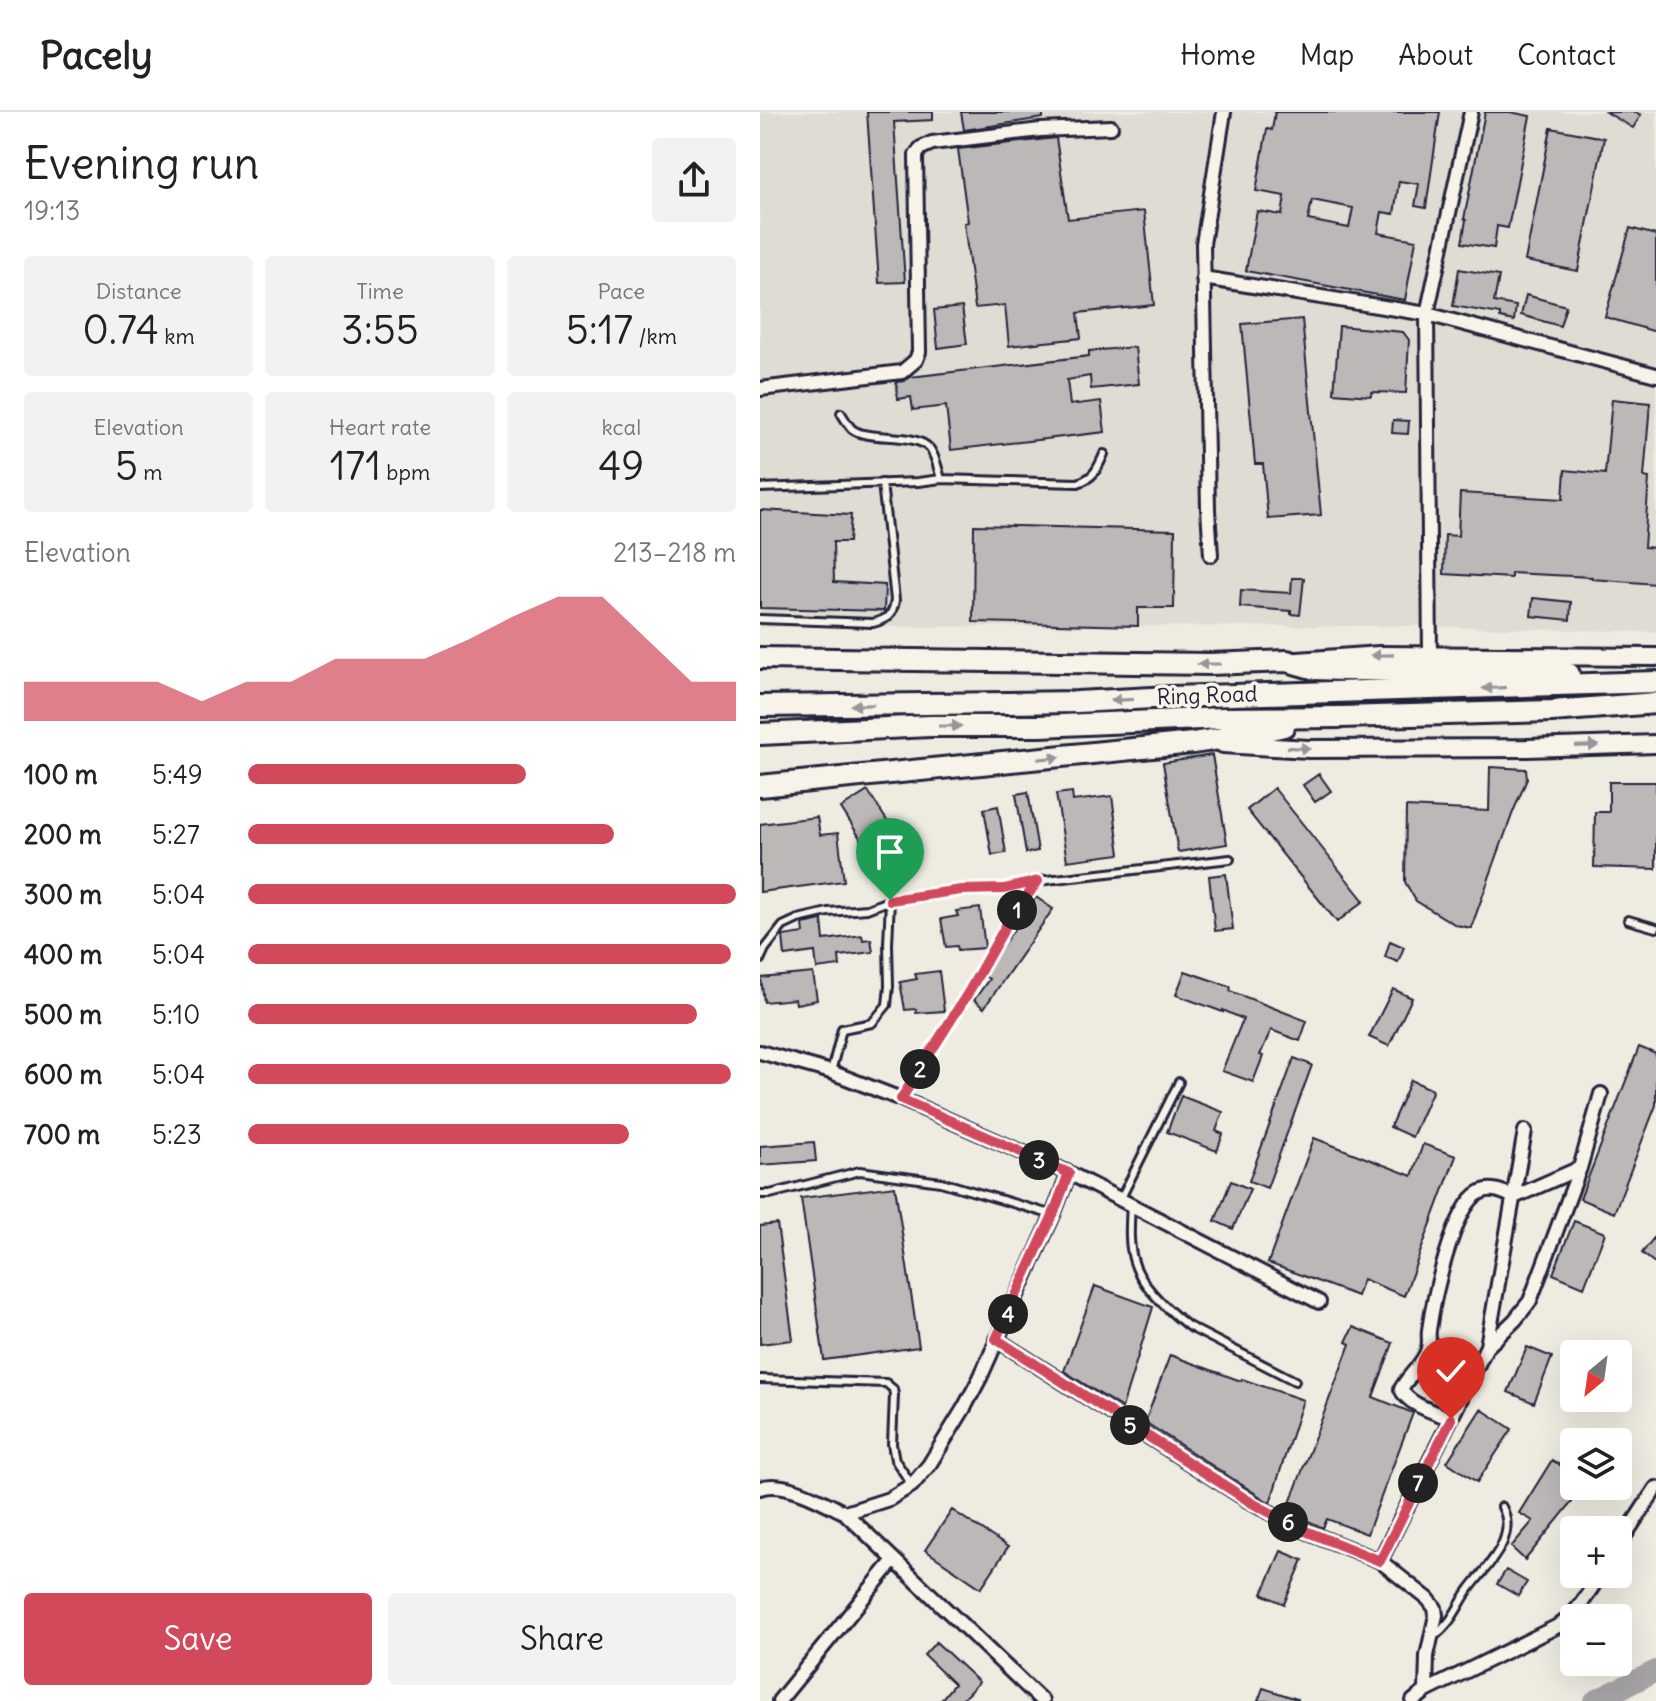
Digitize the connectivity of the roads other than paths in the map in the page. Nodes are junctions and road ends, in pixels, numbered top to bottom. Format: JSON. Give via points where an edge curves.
{"nodes":[{"id":1,"x":1224,"y":112,"type":"edge"},
{"id":2,"x":1471,"y":112,"type":"edge"},
{"id":3,"x":1111,"y":127,"type":"dead end"},
{"id":4,"x":1203,"y":278,"type":"junction"},
{"id":5,"x":1427,"y":314,"type":"junction"},
{"id":6,"x":1656,"y":375,"type":"edge"},
{"id":7,"x":760,"y":389,"type":"edge"},
{"id":8,"x":841,"y":413,"type":"dead end"},
{"id":9,"x":1104,"y":454,"type":"dead end"},
{"id":10,"x":941,"y":479,"type":"junction"},
{"id":11,"x":882,"y":483,"type":"junction"},
{"id":12,"x":760,"y":488,"type":"edge"},
{"id":13,"x":1211,"y":555,"type":"dead end"},
{"id":14,"x":760,"y":619,"type":"edge"},
{"id":15,"x":1430,"y":655,"type":"junction"},
{"id":16,"x":1656,"y":657,"type":"edge"},
{"id":17,"x":760,"y":658,"type":"edge"},
{"id":18,"x":1287,"y":661,"type":"junction"},
{"id":19,"x":1648,"y":682,"type":"edge"},
{"id":20,"x":1656,"y":703,"type":"edge"},
{"id":21,"x":760,"y":706,"type":"edge"},
{"id":22,"x":1324,"y":717,"type":"junction"},
{"id":23,"x":760,"y":734,"type":"edge"},
{"id":24,"x":1193,"y":743,"type":"junction"},
{"id":25,"x":1656,"y":744,"type":"edge"},
{"id":26,"x":760,"y":786,"type":"edge"},
{"id":27,"x":1230,"y":859,"type":"dead end"},
{"id":28,"x":1038,"y":881,"type":"junction"},
{"id":29,"x":890,"y":900,"type":"junction"},
{"id":30,"x":1628,"y":920,"type":"dead end"},
{"id":31,"x":1656,"y":928,"type":"edge"},
{"id":32,"x":760,"y":960,"type":"edge"},
{"id":33,"x":760,"y":1052,"type":"edge"},
{"id":34,"x":831,"y":1072,"type":"junction"},
{"id":35,"x":1179,"y":1082,"type":"dead end"},
{"id":36,"x":1601,"y":1094,"type":"dead end"},
{"id":37,"x":901,"y":1099,"type":"junction"},
{"id":38,"x":1525,"y":1131,"type":"dead end"},
{"id":39,"x":1580,"y":1168,"type":"junction"},
{"id":40,"x":1069,"y":1173,"type":"junction"},
{"id":41,"x":760,"y":1194,"type":"edge"},
{"id":42,"x":1514,"y":1197,"type":"junction"},
{"id":43,"x":1126,"y":1201,"type":"junction"},
{"id":44,"x":1053,"y":1215,"type":"junction"},
{"id":45,"x":1319,"y":1302,"type":"dead end"},
{"id":46,"x":996,"y":1339,"type":"junction"},
{"id":47,"x":1487,"y":1346,"type":"junction"},
{"id":48,"x":760,"y":1379,"type":"edge"},
{"id":49,"x":1295,"y":1381,"type":"dead end"},
{"id":50,"x":1451,"y":1419,"type":"junction"},
{"id":51,"x":912,"y":1485,"type":"junction"},
{"id":52,"x":760,"y":1488,"type":"edge"},
{"id":53,"x":1656,"y":1488,"type":"edge"},
{"id":54,"x":1502,"y":1507,"type":"dead end"},
{"id":55,"x":845,"y":1513,"type":"junction"},
{"id":56,"x":1632,"y":1525,"type":"edge"},
{"id":57,"x":894,"y":1560,"type":"junction"},
{"id":58,"x":1380,"y":1561,"type":"junction"},
{"id":59,"x":1591,"y":1588,"type":"edge"},
{"id":60,"x":1431,"y":1639,"type":"junction"},
{"id":61,"x":1426,"y":1696,"type":"edge"},
{"id":62,"x":779,"y":1701,"type":"edge"},
{"id":63,"x":1042,"y":1701,"type":"edge"},
{"id":64,"x":1413,"y":1701,"type":"edge"}],
"edges":[{"from":1,"to":4,"type":"street","via":[[1203,244]]},
{"from":2,"to":5,"type":"street"},
{"from":3,"to":7,"type":"street","via":[[1040,130],[921,148],[916,155],[916,360],[902,372]]},
{"from":4,"to":5,"type":"street"},
{"from":4,"to":13,"type":"street"},
{"from":5,"to":6,"type":"street"},
{"from":5,"to":15,"type":"street"},
{"from":8,"to":10,"type":"lane","via":[[852,430],[928,446]]},
{"from":9,"to":10,"type":"lane","via":[[1096,472],[1078,483]]},
{"from":10,"to":11,"type":"lane"},
{"from":11,"to":12,"type":"lane"},
{"from":11,"to":14,"type":"lane","via":[[893,611],[873,623]]},
{"from":15,"to":16,"type":"street"},
{"from":15,"to":18,"type":"street","one_way":true},
{"from":18,"to":17,"type":"highway","one_way":true},
{"from":18,"to":19,"type":"highway","via":[[1315,669],[1537,671]]},
{"from":19,"to":21,"type":"highway","name":"Ring Road","one_way":true,"via":[[1077,702]]},
{"from":20,"to":22,"type":"highway","name":"Ring Road"},
{"from":23,"to":22,"type":"highway","name":"Ring Road","one_way":true},
{"from":22,"to":24,"type":"highway"},
{"from":24,"to":25,"type":"street","one_way":true,"via":[[1309,749]]},
{"from":26,"to":24,"type":"highway","one_way":true},
{"from":27,"to":28,"type":"lane"},
{"from":28,"to":29,"type":"lane"},
{"from":28,"to":37,"type":"lane"},
{"from":29,"to":32,"type":"lane","via":[[867,909],[798,919],[783,926]]},
{"from":29,"to":34,"type":"lane","via":[[887,1005],[872,1023],[842,1029]]},
{"from":30,"to":31,"type":"lane"},
{"from":33,"to":34,"type":"street"},
{"from":34,"to":37,"type":"street"},
{"from":35,"to":43,"type":"lane"},
{"from":36,"to":39,"type":"street"},
{"from":37,"to":40,"type":"street"},
{"from":38,"to":42,"type":"street"},
{"from":39,"to":42,"type":"street"},
{"from":39,"to":47,"type":"street","via":[[1530,1301]]},
{"from":40,"to":43,"type":"street"},
{"from":40,"to":44,"type":"street"},
{"from":41,"to":44,"type":"lane","via":[[860,1171],[941,1182]]},
{"from":42,"to":47,"type":"street"},
{"from":42,"to":50,"type":"street","via":[[1495,1189],[1472,1198],[1456,1227],[1440,1278],[1427,1353],[1401,1389],[1409,1399]]},
{"from":43,"to":45,"type":"street"},
{"from":43,"to":49,"type":"lane","via":[[1133,1261],[1172,1314]]},
{"from":44,"to":46,"type":"street"},
{"from":46,"to":51,"type":"street","via":[[964,1408]]},
{"from":46,"to":58,"type":"street","via":[[1252,1503]]},
{"from":47,"to":50,"type":"street"},
{"from":48,"to":51,"type":"lane","via":[[886,1383],[894,1395],[895,1460]]},
{"from":50,"to":58,"type":"street"},
{"from":51,"to":55,"type":"street","via":[[889,1499]]},
{"from":52,"to":55,"type":"street","via":[[772,1485],[812,1496]]},
{"from":53,"to":56,"type":"street"},
{"from":54,"to":60,"type":"lane","via":[[1508,1517],[1494,1559],[1447,1627]]},
{"from":55,"to":57,"type":"street"},
{"from":57,"to":62,"type":"street"},
{"from":57,"to":63,"type":"street"},
{"from":58,"to":60,"type":"street","via":[[1435,1608]]},
{"from":59,"to":61,"type":"street","via":[[1560,1625]]},
{"from":60,"to":61,"type":"street"},
{"from":61,"to":64,"type":"street"}]}
